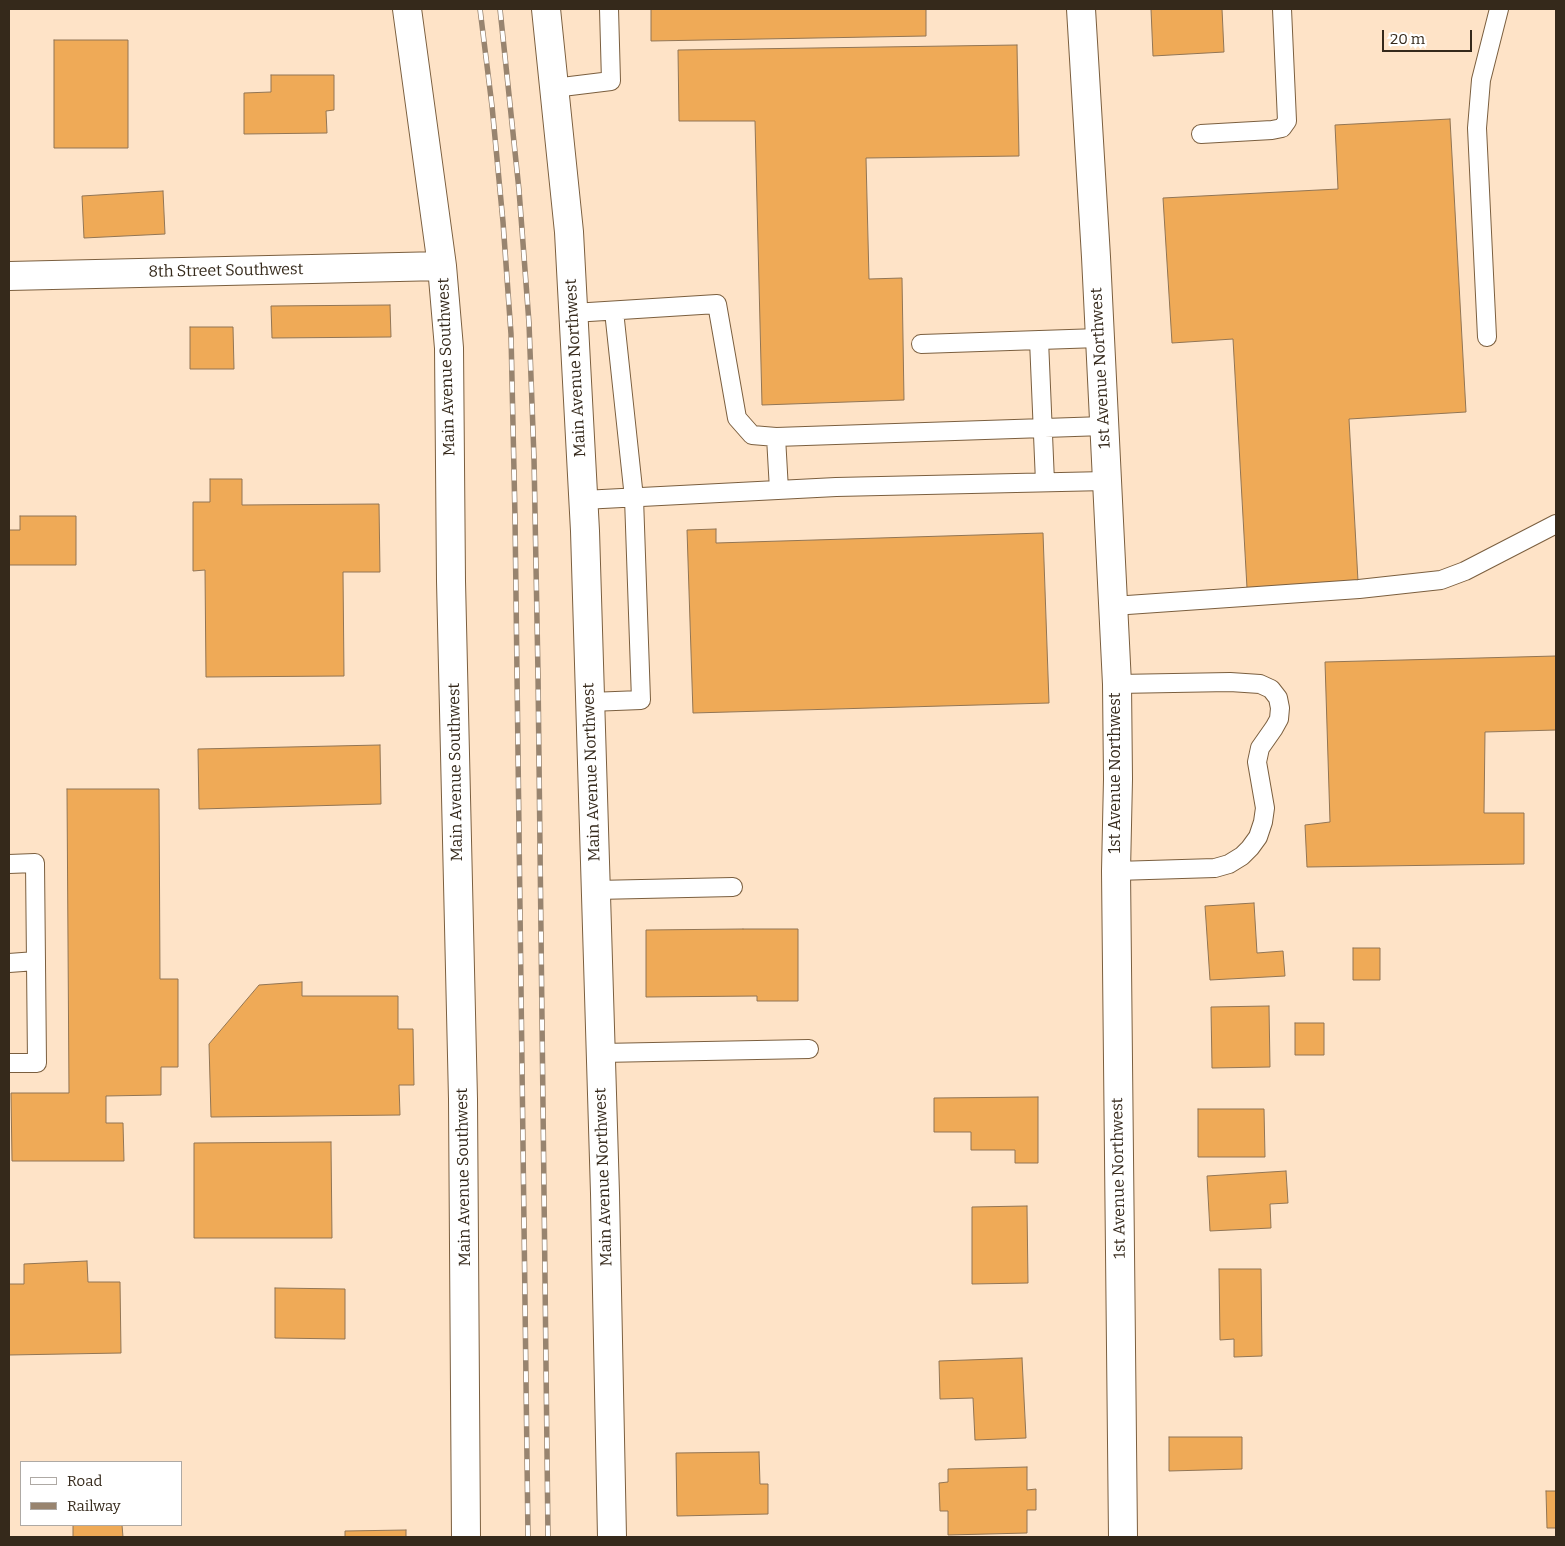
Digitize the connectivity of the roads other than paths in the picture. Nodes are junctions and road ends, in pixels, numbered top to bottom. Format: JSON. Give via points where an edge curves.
{"nodes":[{"id":1,"x":407,"y":9,"type":"edge"},
{"id":2,"x":546,"y":9,"type":"edge"},
{"id":3,"x":609,"y":9,"type":"edge"},
{"id":4,"x":1081,"y":9,"type":"edge"},
{"id":5,"x":1282,"y":9,"type":"edge"},
{"id":6,"x":1499,"y":9,"type":"edge"},
{"id":7,"x":554,"y":88,"type":"junction"},
{"id":8,"x":1201,"y":134,"type":"dead end"},
{"id":9,"x":442,"y":266,"type":"junction"},
{"id":10,"x":9,"y":276,"type":"edge"},
{"id":11,"x":614,"y":311,"type":"junction"},
{"id":12,"x":573,"y":313,"type":"junction"},
{"id":13,"x":1487,"y":337,"type":"dead end"},
{"id":14,"x":1099,"y":338,"type":"junction"},
{"id":15,"x":1039,"y":340,"type":"junction"},
{"id":16,"x":921,"y":344,"type":"dead end"},
{"id":17,"x":1104,"y":426,"type":"junction"},
{"id":18,"x":1042,"y":428,"type":"junction"},
{"id":19,"x":776,"y":437,"type":"junction"},
{"id":20,"x":1106,"y":481,"type":"junction"},
{"id":21,"x":1045,"y":482,"type":"junction"},
{"id":22,"x":779,"y":490,"type":"junction"},
{"id":23,"x":634,"y":498,"type":"junction"},
{"id":24,"x":583,"y":500,"type":"junction"},
{"id":25,"x":1556,"y":524,"type":"edge"},
{"id":26,"x":1113,"y":606,"type":"junction"},
{"id":27,"x":1117,"y":684,"type":"junction"},
{"id":28,"x":590,"y":702,"type":"junction"},
{"id":29,"x":9,"y":864,"type":"edge"},
{"id":30,"x":1116,"y":871,"type":"junction"},
{"id":31,"x":733,"y":887,"type":"dead end"},
{"id":32,"x":596,"y":890,"type":"junction"},
{"id":33,"x":36,"y":962,"type":"junction"},
{"id":34,"x":9,"y":963,"type":"edge"},
{"id":35,"x":809,"y":1049,"type":"dead end"},
{"id":36,"x":601,"y":1053,"type":"junction"},
{"id":37,"x":9,"y":1064,"type":"edge"},
{"id":38,"x":466,"y":1537,"type":"edge"},
{"id":39,"x":612,"y":1537,"type":"edge"},
{"id":40,"x":1123,"y":1537,"type":"edge"}],
"edges":[{"from":1,"to":9,"type":"street","name":"Main Avenue Southwest"},
{"from":2,"to":7,"type":"street","name":"Main Avenue Northwest"},
{"from":3,"to":7,"type":"lane","via":[[611,81]]},
{"from":4,"to":14,"type":"street","name":"1st Avenue Northwest"},
{"from":5,"to":8,"type":"lane","via":[[1287,121],[1282,128],[1272,130]]},
{"from":6,"to":13,"type":"lane","via":[[1481,80],[1477,128]]},
{"from":7,"to":12,"type":"street","name":"Main Avenue Northwest","via":[[569,232]]},
{"from":9,"to":10,"type":"street","name":"8th Street Southwest"},
{"from":9,"to":38,"type":"street","name":"Main Avenue Southwest","via":[[449,348],[463,1089]]},
{"from":11,"to":12,"type":"lane"},
{"from":11,"to":19,"type":"lane","via":[[717,304],[737,418],[752,435]]},
{"from":11,"to":23,"type":"lane"},
{"from":12,"to":24,"type":"street","name":"Main Avenue Northwest"},
{"from":14,"to":15,"type":"lane"},
{"from":14,"to":17,"type":"street","name":"1st Avenue Northwest"},
{"from":15,"to":16,"type":"lane"},
{"from":15,"to":18,"type":"lane"},
{"from":17,"to":18,"type":"lane"},
{"from":17,"to":20,"type":"street","name":"1st Avenue Northwest"},
{"from":18,"to":19,"type":"lane"},
{"from":18,"to":21,"type":"lane"},
{"from":19,"to":22,"type":"lane"},
{"from":20,"to":21,"type":"lane"},
{"from":20,"to":26,"type":"street","name":"1st Avenue Northwest"},
{"from":21,"to":22,"type":"lane"},
{"from":22,"to":23,"type":"lane"},
{"from":23,"to":24,"type":"lane"},
{"from":23,"to":28,"type":"lane","via":[[641,700]]},
{"from":24,"to":28,"type":"street","name":"Main Avenue Northwest"},
{"from":25,"to":26,"type":"lane","via":[[1441,580]]},
{"from":26,"to":27,"type":"street","name":"1st Avenue Northwest"},
{"from":27,"to":30,"type":"street","name":"1st Avenue Northwest"},
{"from":27,"to":30,"type":"lane","via":[[1260,684],[1271,689],[1280,708],[1279,718],[1260,748],[1257,762],[1265,808],[1263,822],[1258,837],[1242,856],[1215,868]]},
{"from":28,"to":32,"type":"street","name":"Main Avenue Northwest"},
{"from":29,"to":33,"type":"lane","via":[[35,863]]},
{"from":30,"to":40,"type":"street","name":"1st Avenue Northwest"},
{"from":31,"to":32,"type":"lane"},
{"from":32,"to":36,"type":"street","name":"Main Avenue Northwest"},
{"from":33,"to":34,"type":"lane"},
{"from":33,"to":37,"type":"lane","via":[[37,1063]]},
{"from":35,"to":36,"type":"lane"},
{"from":36,"to":39,"type":"street","name":"Main Avenue Northwest"}]}
